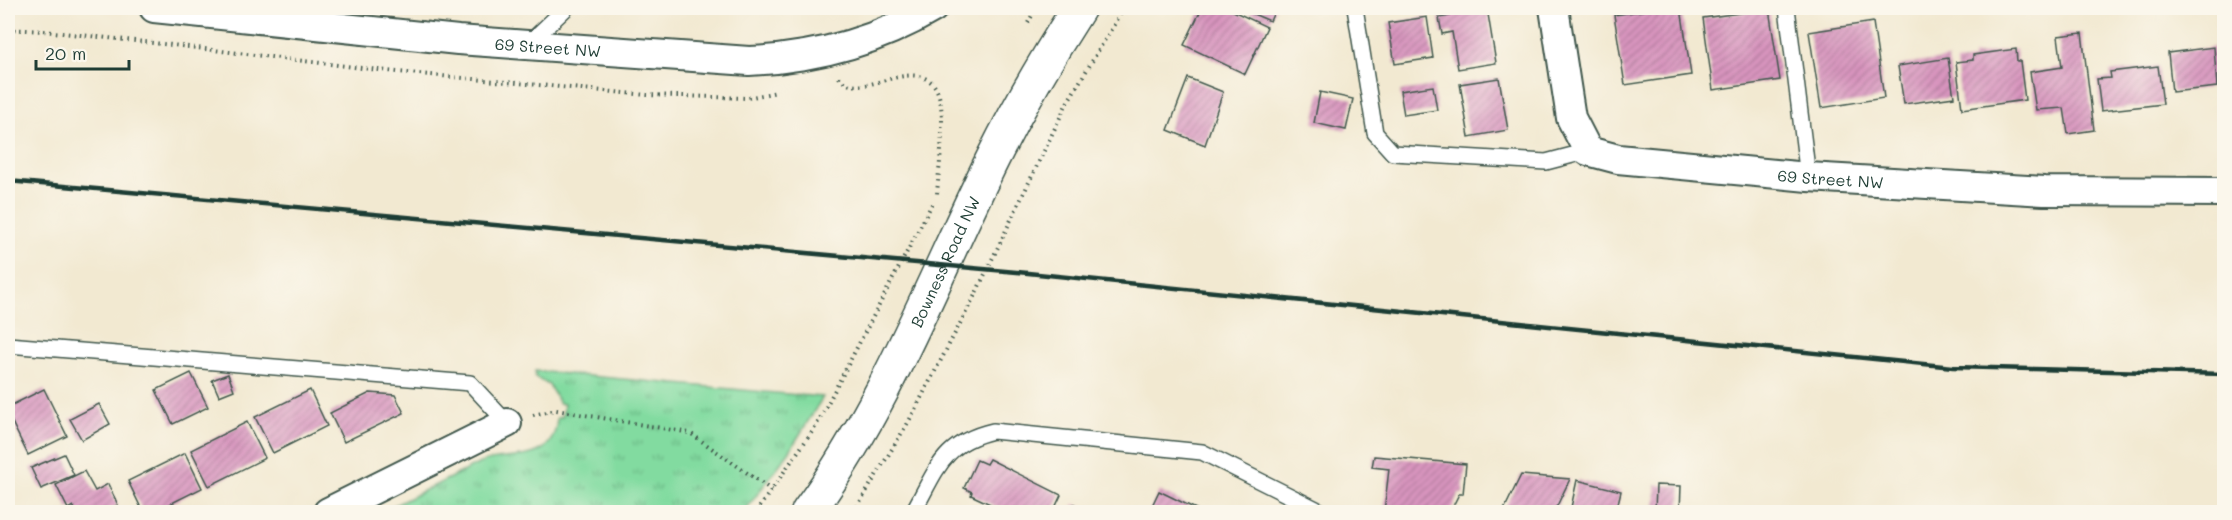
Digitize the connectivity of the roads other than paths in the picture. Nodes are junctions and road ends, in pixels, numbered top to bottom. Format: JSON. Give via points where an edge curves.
{"nodes":[{"id":1,"x":154,"y":8,"type":"edge"},
{"id":2,"x":566,"y":8,"type":"edge"},
{"id":3,"x":933,"y":8,"type":"edge"},
{"id":4,"x":1079,"y":8,"type":"edge"},
{"id":5,"x":1355,"y":8,"type":"edge"},
{"id":6,"x":1554,"y":8,"type":"edge"},
{"id":7,"x":1787,"y":8,"type":"edge"},
{"id":8,"x":527,"y":46,"type":"junction"},
{"id":9,"x":1588,"y":151,"type":"junction"},
{"id":10,"x":1808,"y":177,"type":"junction"},
{"id":11,"x":2224,"y":192,"type":"edge"},
{"id":12,"x":8,"y":345,"type":"edge"},
{"id":13,"x":507,"y":423,"type":"joint"},
{"id":14,"x":328,"y":513,"type":"edge"},
{"id":15,"x":808,"y":513,"type":"edge"},
{"id":16,"x":914,"y":513,"type":"edge"},
{"id":17,"x":1322,"y":513,"type":"edge"}],
"edges":[{"from":1,"to":8,"type":"street","name":"69 Street NW"},
{"from":2,"to":8,"type":"lane"},
{"from":3,"to":8,"type":"street","name":"69 Street NW","via":[[879,36],[833,50],[782,59],[749,61]]},
{"from":4,"to":15,"type":"street","name":"Bowness Road NW","via":[[994,156],[884,391]]},
{"from":5,"to":9,"type":"lane","via":[[1375,133],[1393,153],[1546,162]]},
{"from":6,"to":9,"type":"street","via":[[1571,118]]},
{"from":7,"to":10,"type":"lane"},
{"from":9,"to":10,"type":"street","name":"69 Street NW","via":[[1618,159]]},
{"from":10,"to":11,"type":"street","name":"69 Street NW","via":[[2044,191]]},
{"from":12,"to":13,"type":"lane","via":[[470,383]]},
{"from":13,"to":14,"type":"street"},
{"from":16,"to":17,"type":"lane","via":[[943,458],[972,436],[993,431],[1202,452]]}]}
